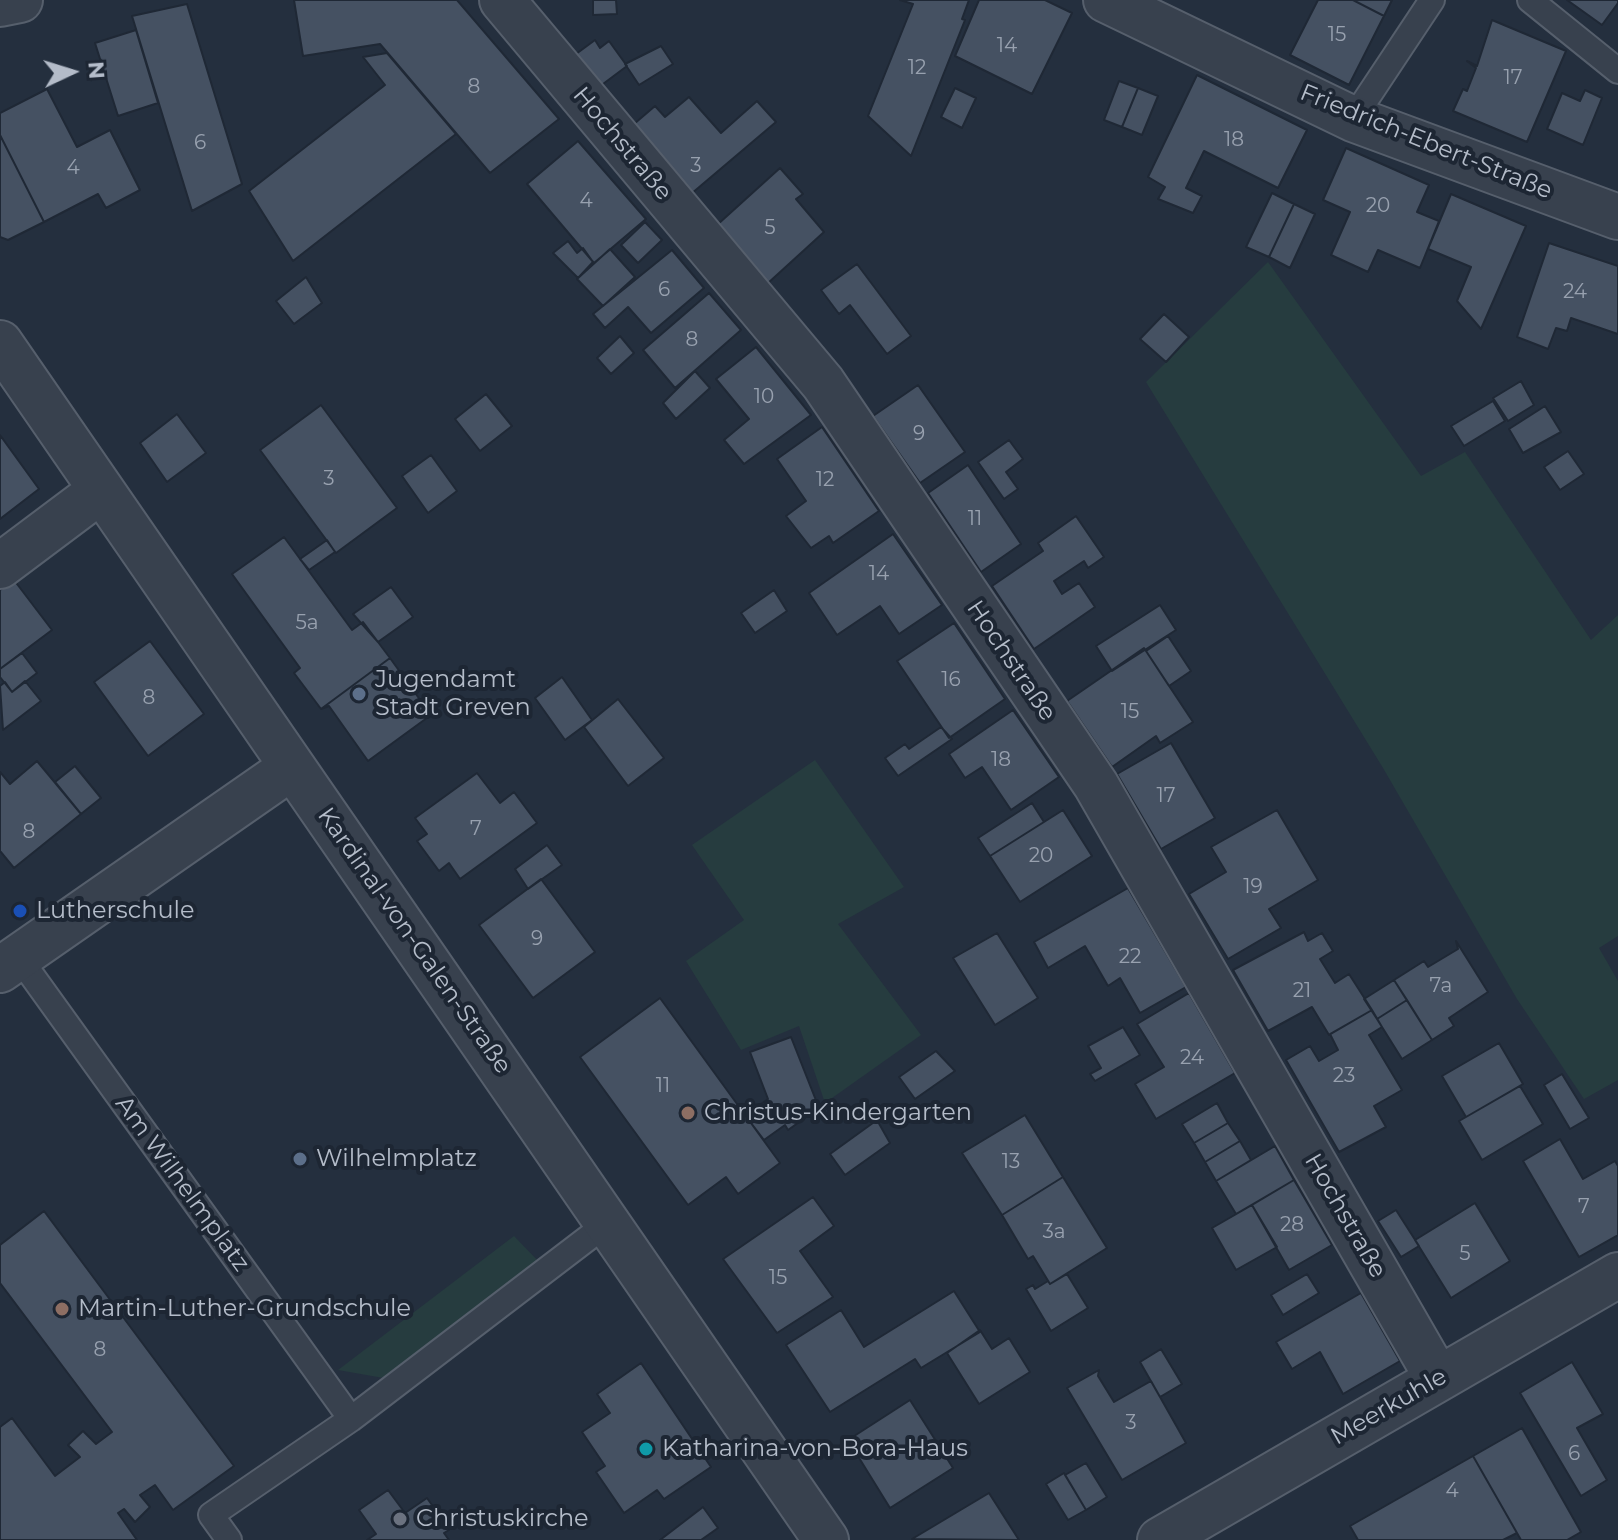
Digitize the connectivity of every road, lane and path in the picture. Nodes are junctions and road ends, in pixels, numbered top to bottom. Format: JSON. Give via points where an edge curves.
{"nodes":[{"id":1,"x":20,"y":0,"type":"edge"},
{"id":2,"x":502,"y":0,"type":"edge"},
{"id":3,"x":1106,"y":0,"type":"edge"},
{"id":4,"x":1432,"y":0,"type":"edge"},
{"id":5,"x":1530,"y":0,"type":"edge"},
{"id":6,"x":0,"y":4,"type":"edge"},
{"id":7,"x":1618,"y":71,"type":"edge"},
{"id":8,"x":1353,"y":119,"type":"junction"},
{"id":9,"x":1618,"y":217,"type":"edge"},
{"id":10,"x":0,"y":343,"type":"edge"},
{"id":11,"x":100,"y":491,"type":"junction"},
{"id":12,"x":0,"y":566,"type":"edge"},
{"id":13,"x":292,"y":767,"type":"junction"},
{"id":14,"x":10,"y":964,"type":"edge"},
{"id":15,"x":609,"y":1222,"type":"junction"},
{"id":16,"x":1618,"y":1275,"type":"edge"},
{"id":17,"x":1438,"y":1379,"type":"junction"},
{"id":18,"x":351,"y":1419,"type":"junction"},
{"id":19,"x":229,"y":1540,"type":"edge"},
{"id":20,"x":826,"y":1540,"type":"edge"},
{"id":21,"x":1160,"y":1540,"type":"edge"}],
"edges":[{"from":1,"to":6,"type":"street"},
{"from":2,"to":17,"type":"street","name":"Hochstraße","via":[[823,383],[1096,785]]},
{"from":3,"to":8,"type":"street","name":"Friedrich-Ebert-Straße"},
{"from":4,"to":8,"type":"lane"},
{"from":5,"to":7,"type":"lane"},
{"from":8,"to":9,"type":"street","name":"Friedrich-Ebert-Straße"},
{"from":10,"to":11,"type":"street","name":"Kardinal-von-Galen-Straße"},
{"from":11,"to":12,"type":"street"},
{"from":11,"to":13,"type":"street","name":"Kardinal-von-Galen-Straße"},
{"from":13,"to":14,"type":"street","name":"Am Wilhelmplatz"},
{"from":13,"to":15,"type":"street","name":"Kardinal-von-Galen-Straße"},
{"from":14,"to":18,"type":"lane","name":"Am Wilhelmplatz"},
{"from":15,"to":18,"type":"lane"},
{"from":15,"to":20,"type":"street","name":"Kardinal-von-Galen-Straße"},
{"from":16,"to":17,"type":"street","name":"Meerkuhle"},
{"from":17,"to":21,"type":"street","name":"Meerkuhle"},
{"from":18,"to":19,"type":"lane","via":[[211,1515]]}]}
